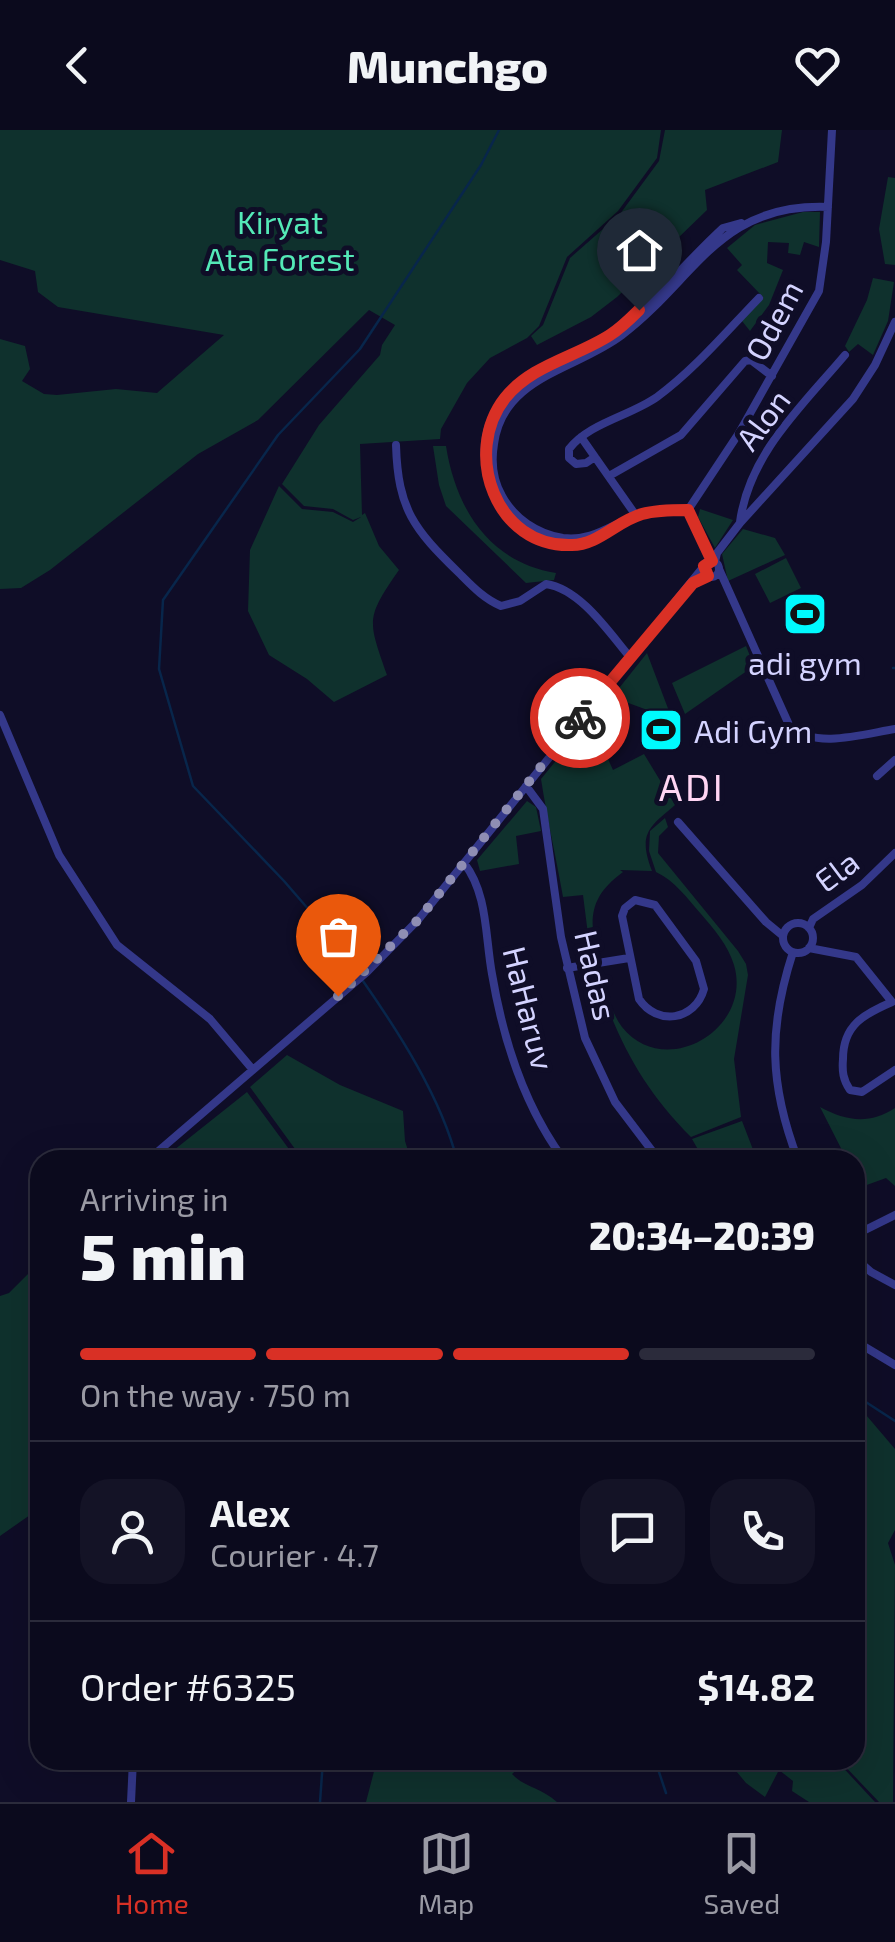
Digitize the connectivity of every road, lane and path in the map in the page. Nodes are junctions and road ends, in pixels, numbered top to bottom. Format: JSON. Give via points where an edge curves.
{"nodes":[{"id":1,"x":832,"y":130,"type":"edge"},
{"id":2,"x":828,"y":207,"type":"junction"},
{"id":3,"x":759,"y":298,"type":"dead end"},
{"id":4,"x":895,"y":322,"type":"edge"},
{"id":5,"x":844,"y":355,"type":"dead end"},
{"id":6,"x":772,"y":376,"type":"junction"},
{"id":7,"x":581,"y":437,"type":"junction"},
{"id":8,"x":396,"y":445,"type":"dead end"},
{"id":9,"x":595,"y":457,"type":"junction"},
{"id":10,"x":609,"y":476,"type":"junction"},
{"id":11,"x":688,"y":510,"type":"junction"},
{"id":12,"x":637,"y":516,"type":"junction"},
{"id":13,"x":740,"y":523,"type":"junction"},
{"id":14,"x":711,"y":568,"type":"junction"},
{"id":15,"x":629,"y":656,"type":"junction"},
{"id":16,"x":0,"y":715,"type":"edge"},
{"id":17,"x":895,"y":729,"type":"edge"},
{"id":18,"x":895,"y":760,"type":"edge"},
{"id":19,"x":878,"y":776,"type":"dead end"},
{"id":20,"x":526,"y":786,"type":"junction"},
{"id":21,"x":678,"y":822,"type":"dead end"},
{"id":22,"x":895,"y":853,"type":"edge"},
{"id":23,"x":464,"y":863,"type":"junction"},
{"id":24,"x":808,"y":928,"type":"junction"},
{"id":25,"x":783,"y":936,"type":"junction"},
{"id":26,"x":809,"y":948,"type":"junction"},
{"id":27,"x":792,"y":952,"type":"junction"},
{"id":28,"x":629,"y":958,"type":"junction"},
{"id":29,"x":567,"y":968,"type":"junction"},
{"id":30,"x":894,"y":1004,"type":"edge"},
{"id":31,"x":253,"y":1070,"type":"junction"},
{"id":32,"x":895,"y":1070,"type":"edge"},
{"id":33,"x":160,"y":1150,"type":"edge"},
{"id":34,"x":558,"y":1150,"type":"edge"},
{"id":35,"x":651,"y":1150,"type":"edge"},
{"id":36,"x":795,"y":1150,"type":"edge"},
{"id":37,"x":895,"y":1215,"type":"edge"},
{"id":38,"x":865,"y":1230,"type":"edge"},
{"id":39,"x":865,"y":1267,"type":"edge"},
{"id":40,"x":895,"y":1286,"type":"edge"},
{"id":41,"x":865,"y":1347,"type":"edge"},
{"id":42,"x":895,"y":1365,"type":"edge"},
{"id":43,"x":133,"y":1770,"type":"edge"},
{"id":44,"x":131,"y":1802,"type":"edge"}],
"edges":[{"from":1,"to":2,"type":"street","name":"Odem"},
{"from":2,"to":6,"type":"street","name":"Odem","via":[[819,291]]},
{"from":2,"to":12,"type":"street","via":[[746,221],[623,334],[528,385],[500,420],[492,464],[497,486],[530,526],[581,538]]},
{"from":3,"to":7,"type":"street","via":[[684,375],[636,410]]},
{"from":4,"to":13,"type":"street","via":[[853,399]]},
{"from":5,"to":13,"type":"street","name":"Alon","via":[[761,459]]},
{"from":6,"to":10,"type":"street","via":[[745,361],[681,435]]},
{"from":6,"to":11,"type":"street","name":"Odem"},
{"from":7,"to":9,"type":"street"},
{"from":7,"to":9,"type":"street","via":[[569,458],[581,464]]},
{"from":8,"to":15,"type":"street","via":[[412,521],[482,596],[501,606],[546,584],[560,588]]},
{"from":9,"to":10,"type":"street"},
{"from":10,"to":12,"type":"street"},
{"from":11,"to":12,"type":"street"},
{"from":11,"to":14,"type":"street"},
{"from":13,"to":14,"type":"street"},
{"from":14,"to":15,"type":"street"},
{"from":14,"to":17,"type":"street","via":[[796,732],[820,739]]},
{"from":15,"to":20,"type":"street"},
{"from":16,"to":31,"type":"street","via":[[59,855],[118,945],[210,1019]]},
{"from":18,"to":19,"type":"street"},
{"from":20,"to":23,"type":"street"},
{"from":20,"to":29,"type":"street","name":"Hadas","via":[[543,809]]},
{"from":21,"to":25,"type":"street"},
{"from":22,"to":24,"type":"street","name":"Ela"},
{"from":23,"to":31,"type":"street","via":[[367,972]]},
{"from":23,"to":34,"type":"street","name":"HaHaruv","via":[[480,890],[513,1060]]},
{"from":24,"to":25,"type":"street","via":[[792,924]]},
{"from":24,"to":26,"type":"street"},
{"from":25,"to":27,"type":"street"},
{"from":26,"to":27,"type":"street"},
{"from":26,"to":30,"type":"street","via":[[856,958]]},
{"from":27,"to":36,"type":"street","via":[[773,1051]]},
{"from":28,"to":28,"type":"street","via":[[639,999],[651,1012],[679,1016],[702,997],[696,962],[648,902],[635,900],[622,916]]},
{"from":28,"to":29,"type":"street"},
{"from":29,"to":35,"type":"street","name":"Hadas","via":[[593,1061]]},
{"from":30,"to":32,"type":"street","via":[[866,1013],[852,1026],[844,1078],[850,1090],[862,1092]]},
{"from":31,"to":33,"type":"street"},
{"from":37,"to":38,"type":"street"},
{"from":39,"to":40,"type":"street"},
{"from":41,"to":42,"type":"street"},
{"from":43,"to":44,"type":"street"}]}
